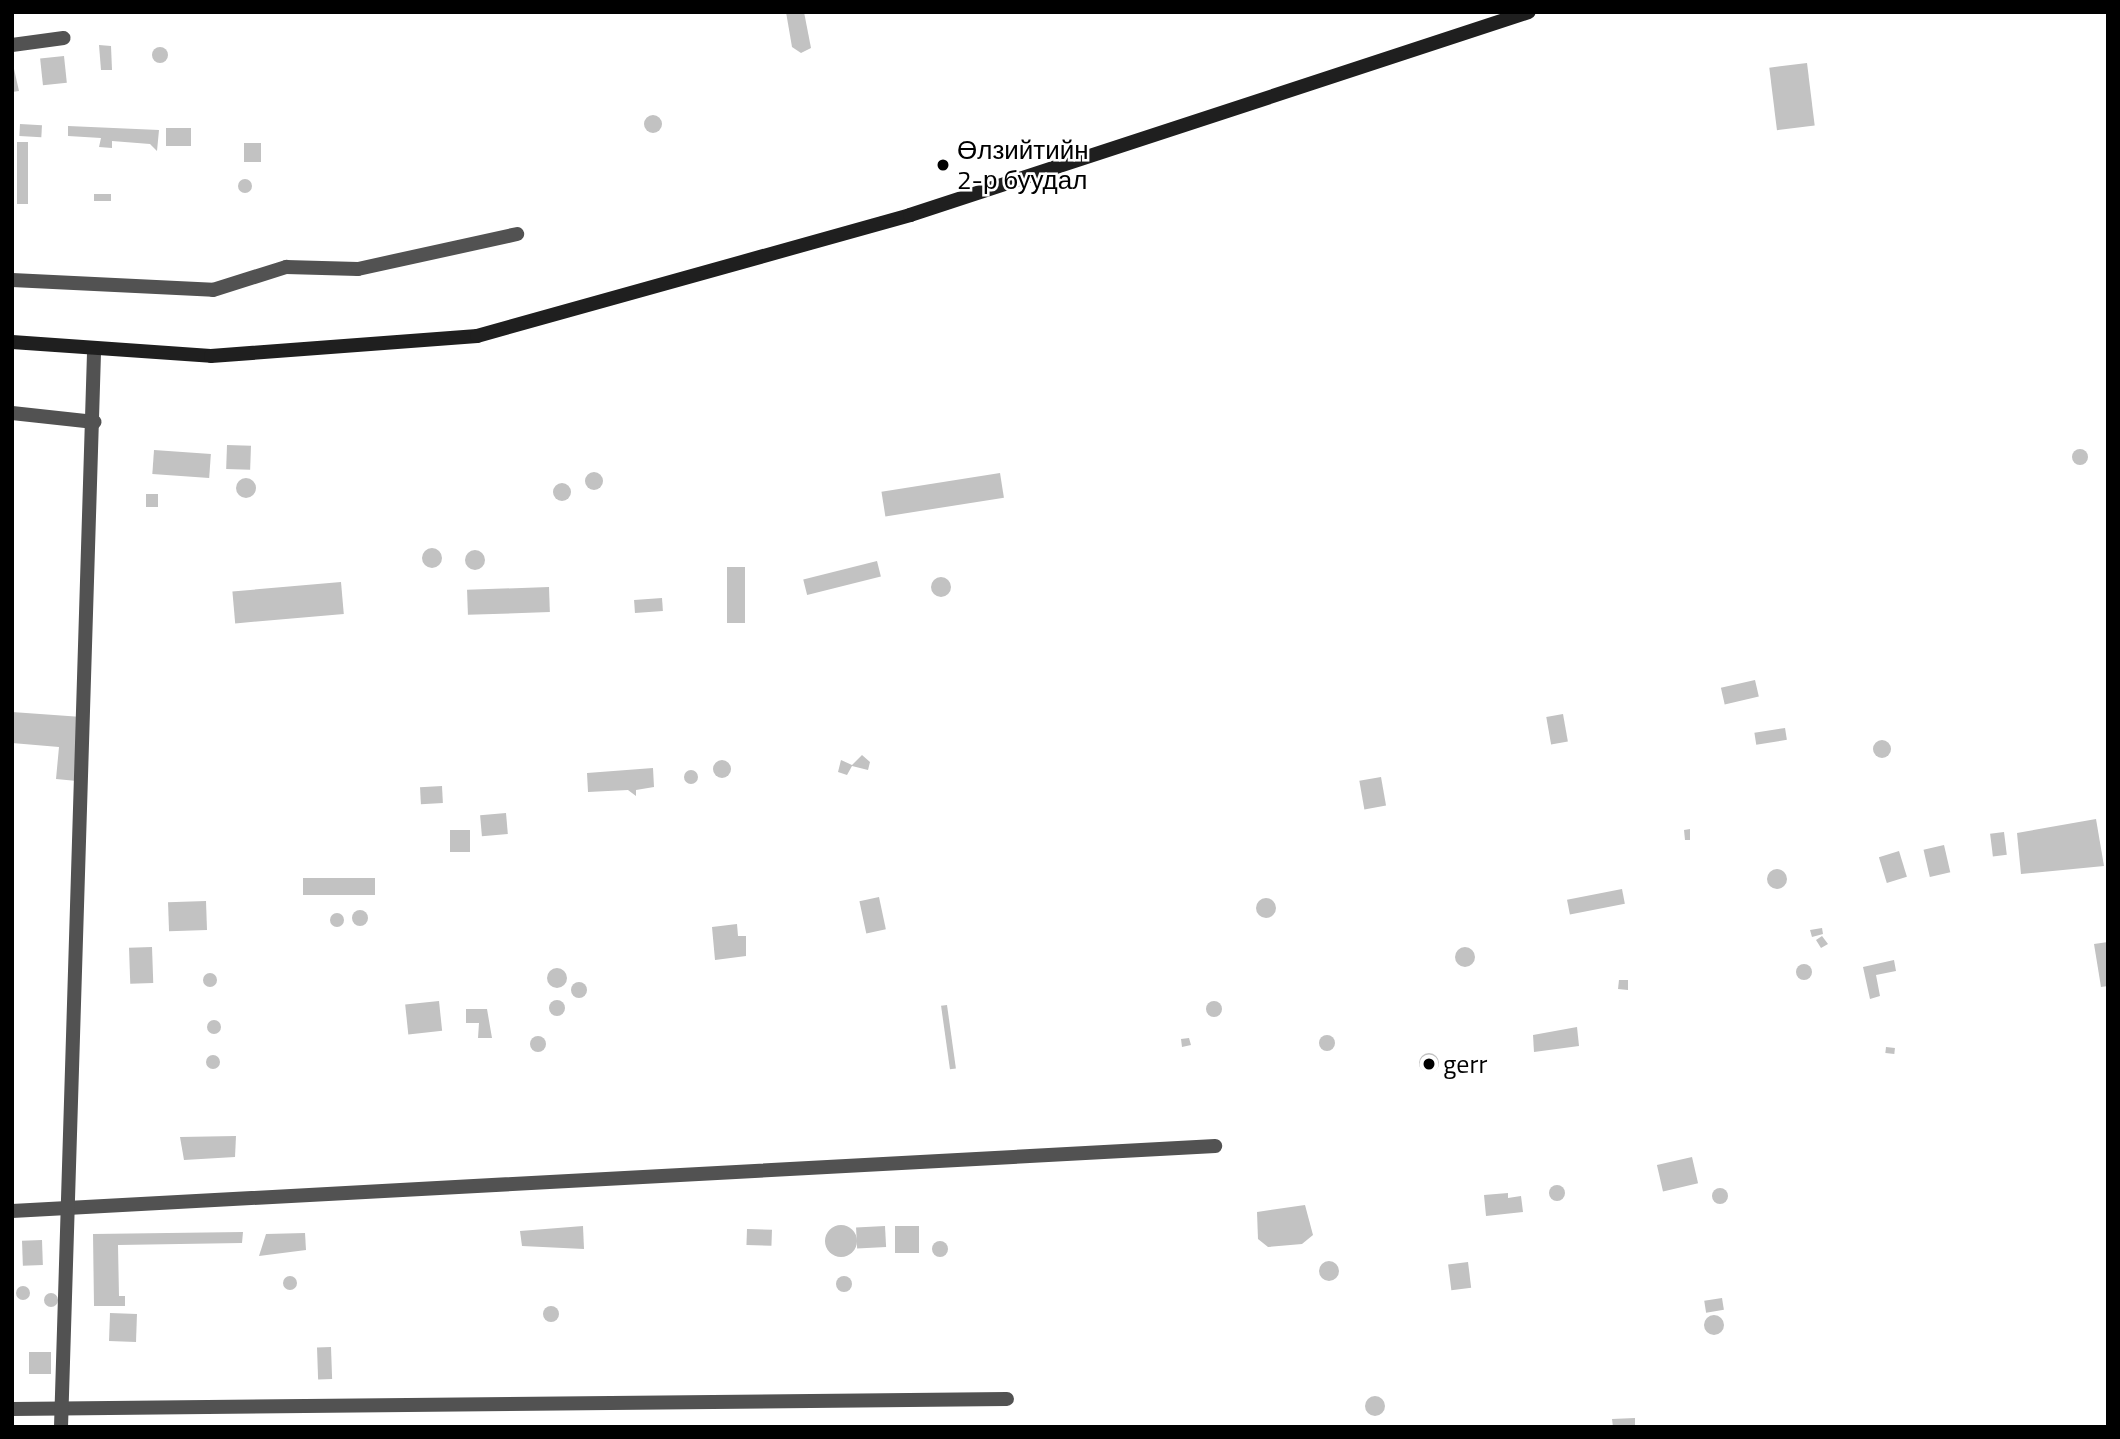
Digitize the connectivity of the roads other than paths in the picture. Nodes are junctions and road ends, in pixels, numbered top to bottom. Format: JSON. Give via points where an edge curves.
{"nodes":[{"id":1,"x":1529,"y":12,"type":"edge"},
{"id":2,"x":64,"y":38,"type":"dead end"},
{"id":3,"x":12,"y":45,"type":"edge"},
{"id":4,"x":517,"y":234,"type":"dead end"},
{"id":5,"x":12,"y":280,"type":"edge"},
{"id":6,"x":12,"y":341,"type":"edge"},
{"id":7,"x":94,"y":350,"type":"junction"},
{"id":8,"x":12,"y":414,"type":"edge"},
{"id":9,"x":95,"y":422,"type":"junction"},
{"id":10,"x":1215,"y":1146,"type":"dead end"},
{"id":11,"x":70,"y":1209,"type":"junction"},
{"id":12,"x":12,"y":1211,"type":"edge"},
{"id":13,"x":1007,"y":1399,"type":"dead end"},
{"id":14,"x":12,"y":1409,"type":"edge"},
{"id":15,"x":61,"y":1420,"type":"edge"}],
"edges":[{"from":1,"to":7,"type":"main road","via":[[910,215],[477,336],[211,356]]},
{"from":2,"to":3,"type":"street"},
{"from":4,"to":5,"type":"street","via":[[358,269],[286,267],[213,290]]},
{"from":6,"to":7,"type":"main road"},
{"from":7,"to":9,"type":"street"},
{"from":8,"to":9,"type":"street"},
{"from":9,"to":11,"type":"street"},
{"from":10,"to":11,"type":"street"},
{"from":11,"to":12,"type":"street"},
{"from":11,"to":15,"type":"street"},
{"from":13,"to":15,"type":"street"},
{"from":14,"to":15,"type":"street"}]}
